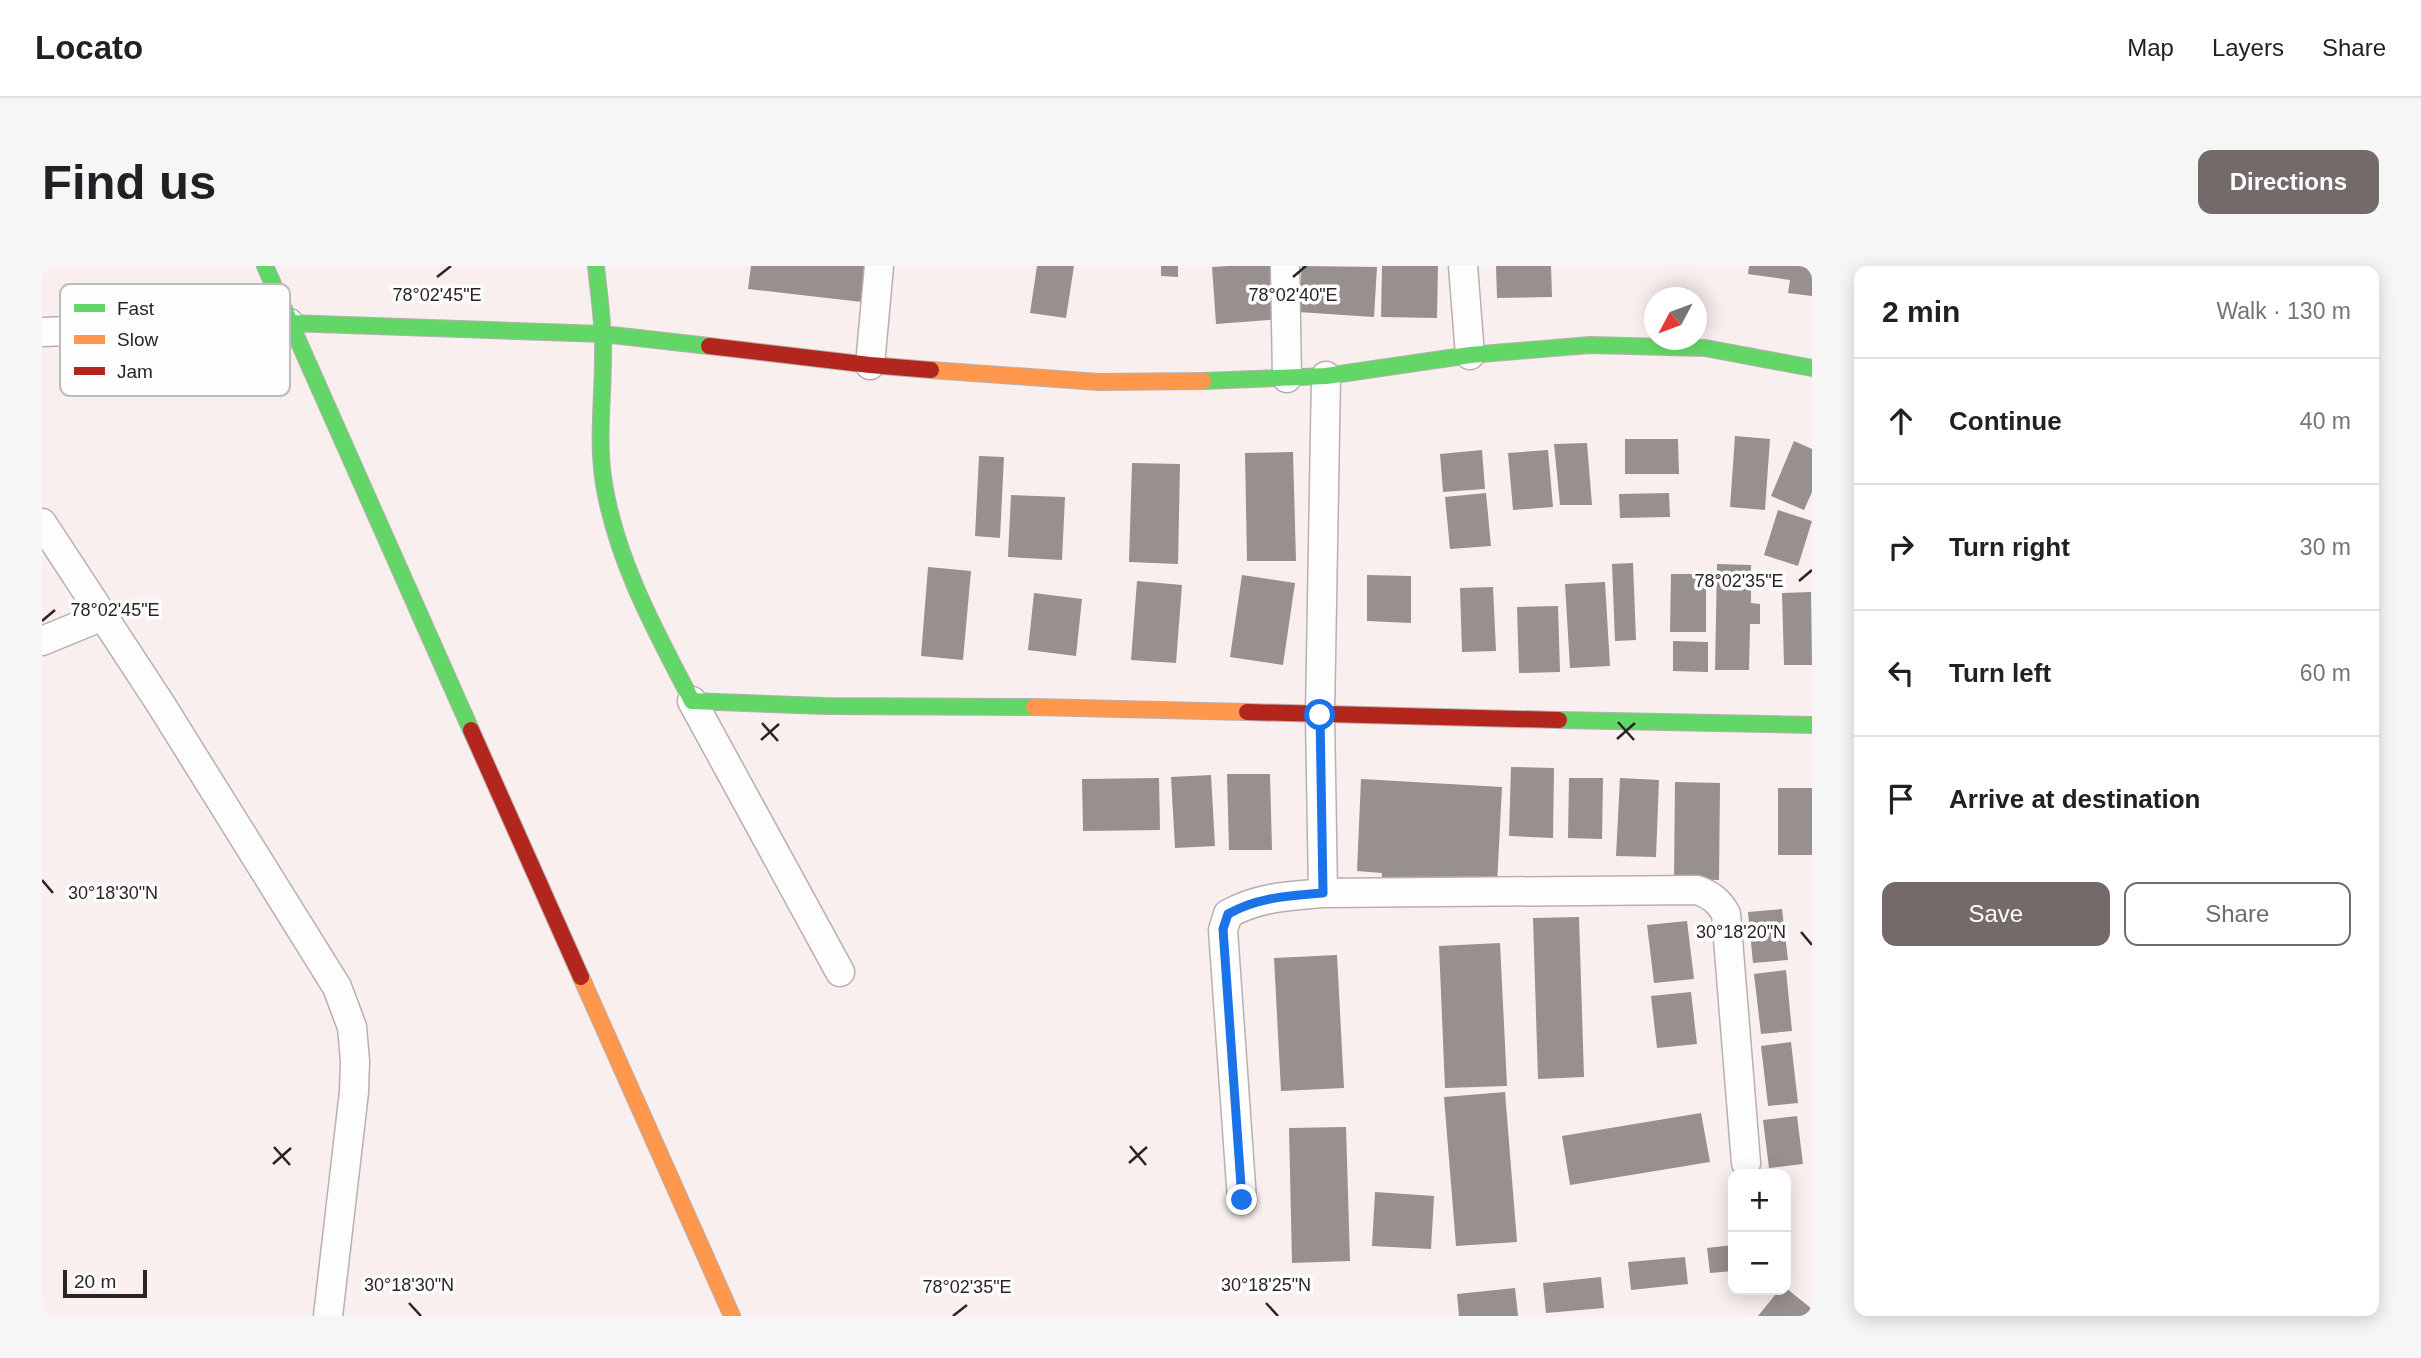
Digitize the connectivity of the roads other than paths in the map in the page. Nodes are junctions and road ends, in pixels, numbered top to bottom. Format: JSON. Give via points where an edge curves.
{"nodes":[{"id":1,"x":265,"y":266,"type":"edge"},
{"id":2,"x":596,"y":266,"type":"edge"},
{"id":3,"x":879,"y":266,"type":"edge"},
{"id":4,"x":1285,"y":266,"type":"edge"},
{"id":5,"x":1463,"y":266,"type":"edge"},
{"id":6,"x":273,"y":284,"type":"edge"},
{"id":7,"x":290,"y":323,"type":"edge"},
{"id":8,"x":290,"y":325,"type":"edge"},
{"id":9,"x":60,"y":331,"type":"edge"},
{"id":10,"x":42,"y":332,"type":"edge"},
{"id":11,"x":603,"y":334,"type":"junction"},
{"id":12,"x":1469,"y":355,"type":"junction"},
{"id":13,"x":870,"y":365,"type":"junction"},
{"id":14,"x":1812,"y":368,"type":"edge"},
{"id":15,"x":1326,"y":376,"type":"junction"},
{"id":16,"x":1287,"y":378,"type":"junction"},
{"id":17,"x":42,"y":523,"type":"edge"},
{"id":18,"x":103,"y":616,"type":"junction"},
{"id":19,"x":42,"y":641,"type":"edge"},
{"id":20,"x":692,"y":701,"type":"junction"},
{"id":21,"x":1320,"y":715,"type":"junction"},
{"id":22,"x":1812,"y":725,"type":"edge"},
{"id":23,"x":1323,"y":893,"type":"junction"},
{"id":24,"x":840,"y":972,"type":"dead end"},
{"id":25,"x":1746,"y":1163,"type":"dead end"},
{"id":26,"x":1242,"y":1200,"type":"dead end"},
{"id":27,"x":328,"y":1316,"type":"edge"},
{"id":28,"x":732,"y":1316,"type":"edge"}],
"edges":[{"from":1,"to":6,"type":"street"},
{"from":2,"to":11,"type":"street"},
{"from":3,"to":13,"type":"street"},
{"from":4,"to":16,"type":"street"},
{"from":5,"to":12,"type":"street"},
{"from":7,"to":11,"type":"street"},
{"from":8,"to":28,"type":"street"},
{"from":9,"to":10,"type":"street"},
{"from":11,"to":13,"type":"street"},
{"from":11,"to":20,"type":"street","via":[[604,482],[613,526],[648,618]]},
{"from":12,"to":14,"type":"street","via":[[1590,345],[1705,348]]},
{"from":12,"to":15,"type":"street"},
{"from":13,"to":16,"type":"street","via":[[1099,382]]},
{"from":15,"to":16,"type":"street"},
{"from":15,"to":21,"type":"street"},
{"from":17,"to":18,"type":"street"},
{"from":18,"to":19,"type":"street"},
{"from":18,"to":27,"type":"street","via":[[337,987],[352,1027],[354,1092]]},
{"from":20,"to":21,"type":"street"},
{"from":20,"to":24,"type":"street"},
{"from":21,"to":22,"type":"street"},
{"from":21,"to":23,"type":"street"},
{"from":23,"to":25,"type":"street","via":[[1697,890],[1709,894],[1726,914]]},
{"from":23,"to":26,"type":"street","via":[[1245,904],[1228,914],[1223,929]]}]}
